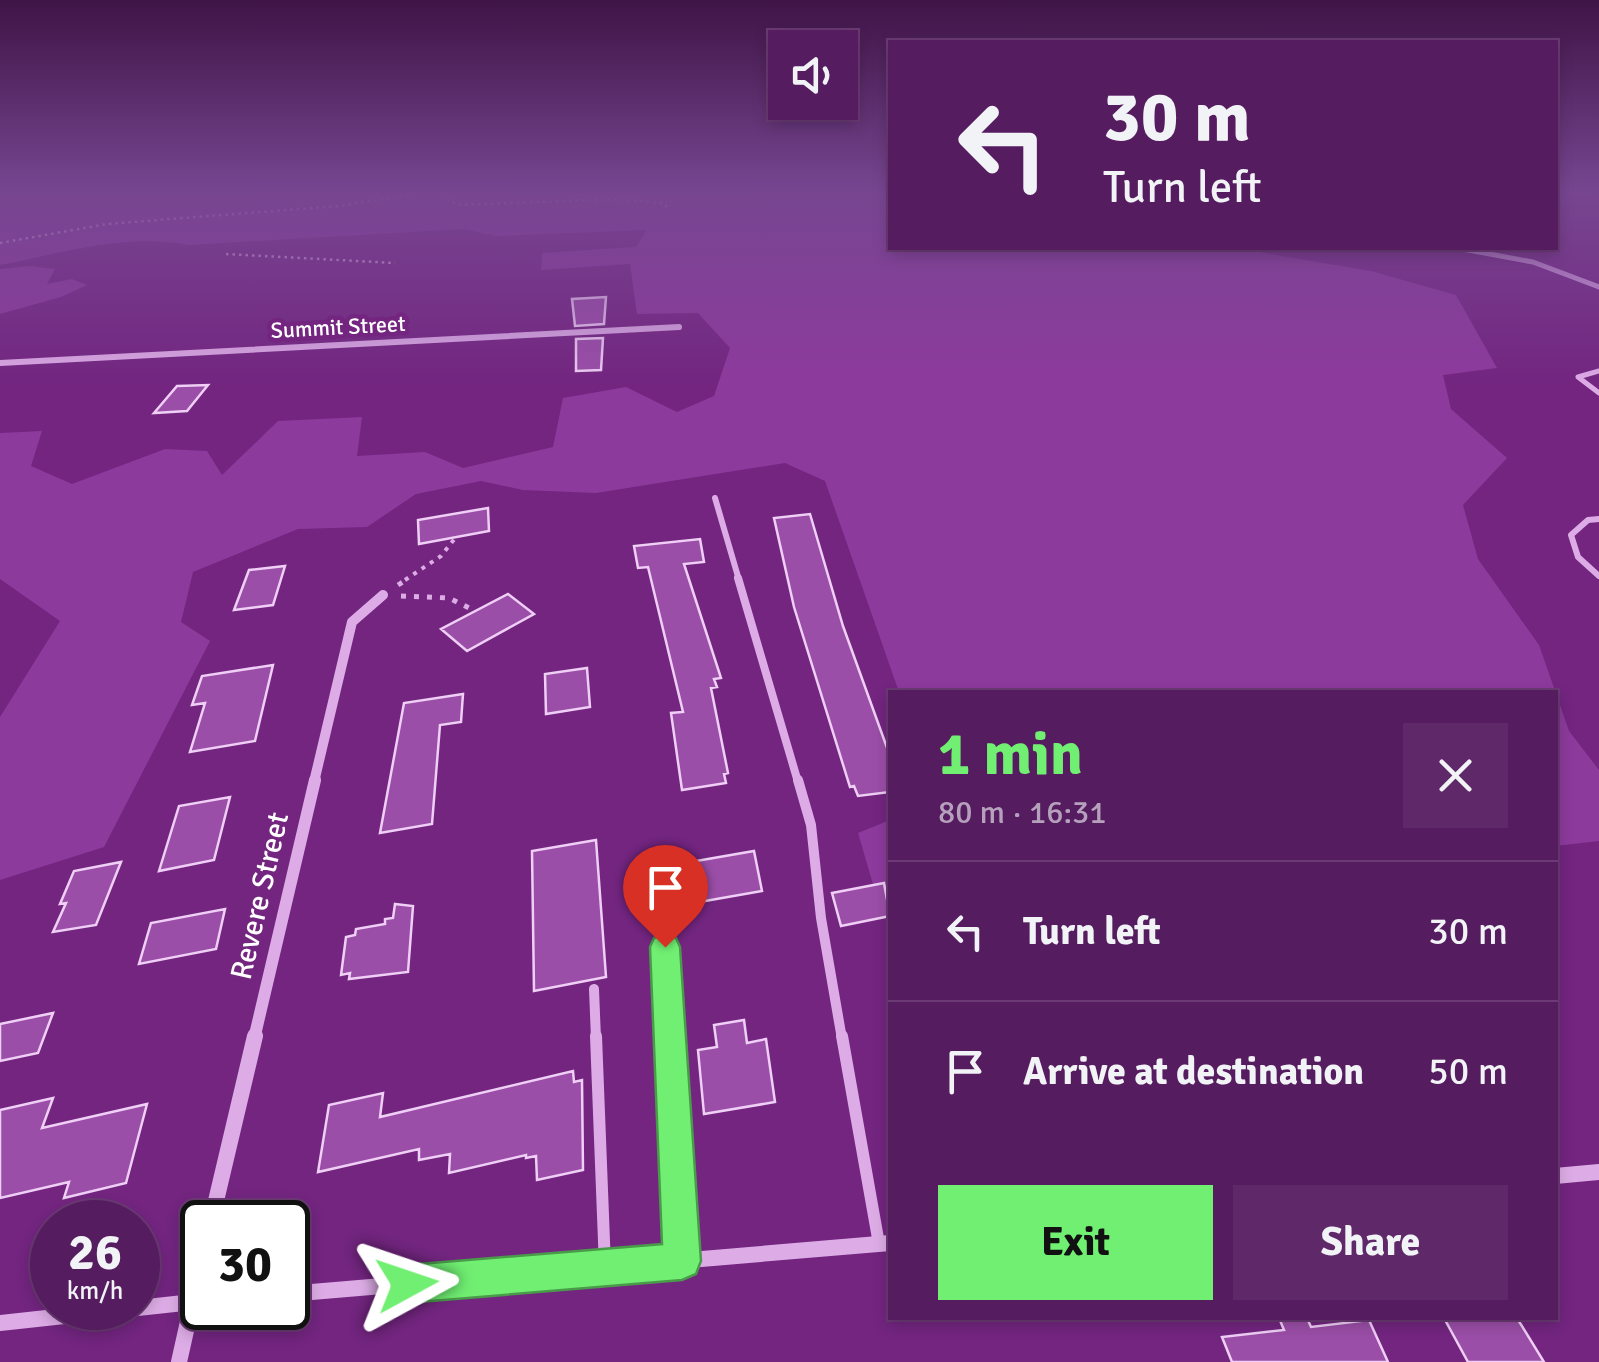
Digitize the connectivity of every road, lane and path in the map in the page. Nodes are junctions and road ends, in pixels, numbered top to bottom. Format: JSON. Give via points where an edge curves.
{"nodes":[{"id":1,"x":274,"y":257,"type":"edge"},
{"id":2,"x":1504,"y":257,"type":"edge"},
{"id":3,"x":395,"y":263,"type":"dead end"},
{"id":4,"x":1599,"y":286,"type":"edge"},
{"id":5,"x":679,"y":327,"type":"dead end"},
{"id":6,"x":0,"y":363,"type":"edge"},
{"id":7,"x":1599,"y":371,"type":"edge"},
{"id":8,"x":1599,"y":394,"type":"edge"},
{"id":9,"x":714,"y":498,"type":"dead end"},
{"id":10,"x":1599,"y":519,"type":"edge"},
{"id":11,"x":456,"y":537,"type":"dead end"},
{"id":12,"x":1599,"y":576,"type":"edge"},
{"id":13,"x":383,"y":595,"type":"junction"},
{"id":14,"x":476,"y":610,"type":"dead end"},
{"id":15,"x":665,"y":947,"type":"dead end"},
{"id":16,"x":594,"y":989,"type":"dead end"},
{"id":17,"x":1599,"y":1172,"type":"edge"},
{"id":18,"x":1558,"y":1176,"type":"edge"},
{"id":19,"x":216,"y":1200,"type":"edge"},
{"id":20,"x":884,"y":1244,"type":"edge"},
{"id":21,"x":682,"y":1261,"type":"junction"},
{"id":22,"x":606,"y":1267,"type":"junction"},
{"id":23,"x":310,"y":1292,"type":"edge"},
{"id":24,"x":180,"y":1304,"type":"edge"},
{"id":25,"x":0,"y":1323,"type":"edge"},
{"id":26,"x":189,"y":1330,"type":"edge"},
{"id":27,"x":179,"y":1362,"type":"edge"}],
"edges":[{"from":1,"to":3,"type":"path"},
{"from":2,"to":4,"type":"street"},
{"from":5,"to":6,"type":"street","name":"Summit Street"},
{"from":7,"to":8,"type":"lane","via":[[1578,377]]},
{"from":9,"to":20,"type":"lane","via":[[811,825],[820,918]]},
{"from":10,"to":12,"type":"lane","via":[[1570,535],[1578,557]]},
{"from":11,"to":13,"type":"path","via":[[441,556]]},
{"from":13,"to":14,"type":"path","via":[[444,596]]},
{"from":13,"to":19,"type":"street","name":"Revere Street","via":[[352,622]]},
{"from":15,"to":21,"type":"lane"},
{"from":16,"to":22,"type":"lane"},
{"from":17,"to":18,"type":"street"},
{"from":20,"to":21,"type":"street"},
{"from":21,"to":22,"type":"street"},
{"from":22,"to":23,"type":"street"},
{"from":24,"to":25,"type":"street"},
{"from":26,"to":27,"type":"street"}]}
